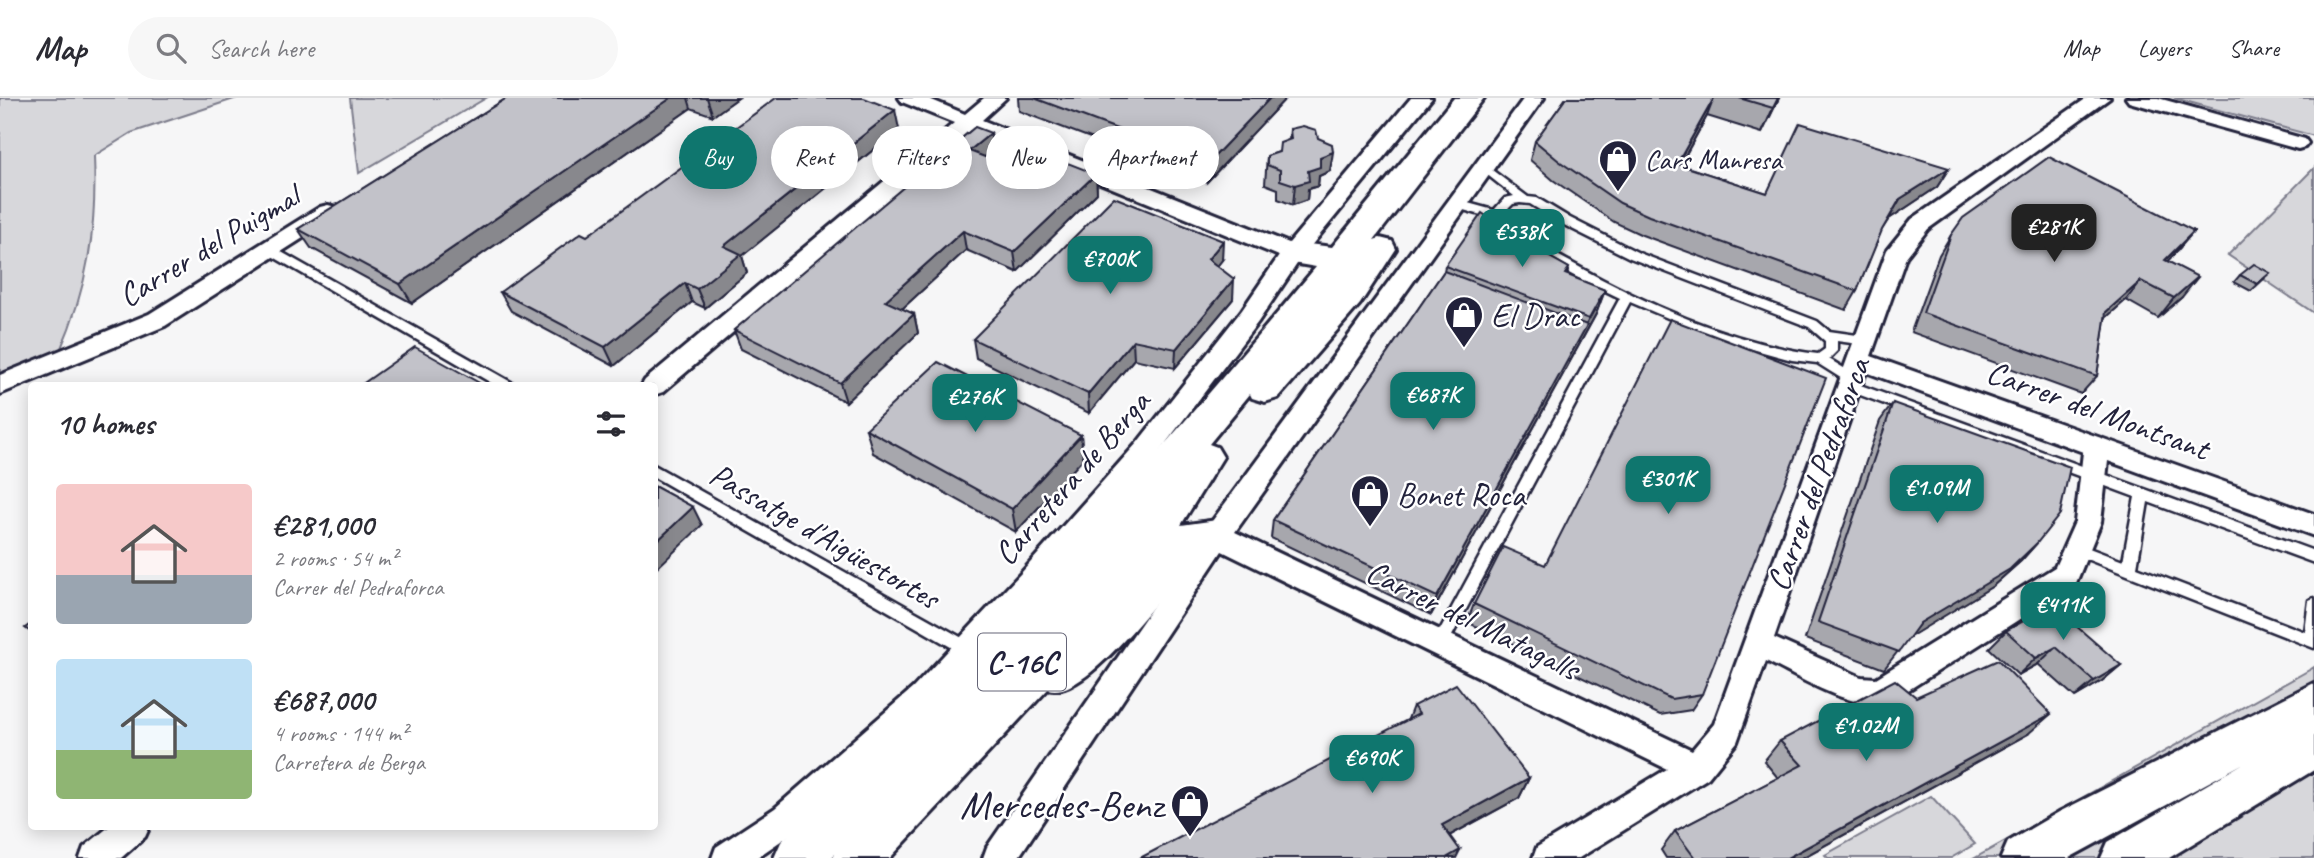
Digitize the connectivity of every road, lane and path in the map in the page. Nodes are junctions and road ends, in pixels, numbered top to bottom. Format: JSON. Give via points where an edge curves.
{"nodes":[{"id":1,"x":909,"y":98,"type":"edge"},
{"id":2,"x":996,"y":98,"type":"edge"},
{"id":3,"x":1422,"y":98,"type":"edge"},
{"id":4,"x":1469,"y":98,"type":"edge"},
{"id":5,"x":1494,"y":98,"type":"edge"},
{"id":6,"x":1534,"y":98,"type":"edge"},
{"id":7,"x":2100,"y":98,"type":"edge"},
{"id":8,"x":2136,"y":98,"type":"edge"},
{"id":9,"x":968,"y":122,"type":"junction"},
{"id":10,"x":2298,"y":143,"type":"dead end"},
{"id":11,"x":1484,"y":167,"type":"junction"},
{"id":12,"x":1437,"y":169,"type":"junction"},
{"id":13,"x":350,"y":199,"type":"edge"},
{"id":14,"x":1524,"y":199,"type":"junction"},
{"id":15,"x":1457,"y":205,"type":"junction"},
{"id":16,"x":1503,"y":217,"type":"junction"},
{"id":17,"x":270,"y":249,"type":"junction"},
{"id":18,"x":1293,"y":253,"type":"junction"},
{"id":19,"x":1343,"y":260,"type":"junction"},
{"id":20,"x":1627,"y":296,"type":"junction"},
{"id":21,"x":1278,"y":334,"type":"junction"},
{"id":22,"x":1828,"y":335,"type":"junction"},
{"id":23,"x":1820,"y":359,"type":"junction"},
{"id":24,"x":1857,"y":366,"type":"junction"},
{"id":25,"x":501,"y":382,"type":"edge"},
{"id":26,"x":658,"y":383,"type":"edge"},
{"id":27,"x":0,"y":385,"type":"edge"},
{"id":28,"x":2097,"y":445,"type":"junction"},
{"id":29,"x":1204,"y":457,"type":"junction"},
{"id":30,"x":658,"y":472,"type":"edge"},
{"id":31,"x":2093,"y":474,"type":"junction"},
{"id":32,"x":2143,"y":493,"type":"junction"},
{"id":33,"x":2314,"y":525,"type":"edge"},
{"id":34,"x":1217,"y":536,"type":"junction"},
{"id":35,"x":2076,"y":549,"type":"junction"},
{"id":36,"x":2314,"y":557,"type":"edge"},
{"id":37,"x":2129,"y":570,"type":"junction"},
{"id":38,"x":2314,"y":604,"type":"edge"},
{"id":39,"x":1756,"y":643,"type":"junction"},
{"id":40,"x":1440,"y":644,"type":"junction"},
{"id":41,"x":968,"y":649,"type":"junction"},
{"id":42,"x":1011,"y":700,"type":"junction"},
{"id":43,"x":2314,"y":703,"type":"edge"},
{"id":44,"x":2314,"y":746,"type":"edge"},
{"id":45,"x":1697,"y":768,"type":"junction"},
{"id":46,"x":129,"y":830,"type":"edge"},
{"id":47,"x":854,"y":856,"type":"edge"},
{"id":48,"x":96,"y":858,"type":"edge"},
{"id":49,"x":727,"y":858,"type":"edge"},
{"id":50,"x":798,"y":858,"type":"edge"},
{"id":51,"x":999,"y":858,"type":"edge"},
{"id":52,"x":1549,"y":858,"type":"edge"},
{"id":53,"x":2025,"y":858,"type":"edge"},
{"id":54,"x":2126,"y":858,"type":"edge"}],
"edges":[{"from":1,"to":9,"type":"street"},
{"from":2,"to":9,"type":"street"},
{"from":3,"to":18,"type":"street","name":"Carretera de Berga"},
{"from":4,"to":19,"type":"main road","number":"C-16C"},
{"from":5,"to":12,"type":"main road","number":"C-16C"},
{"from":6,"to":11,"type":"street"},
{"from":7,"to":24,"type":"street","name":"Carrer del Pedraforca","via":[[1920,224],[1895,255]]},
{"from":8,"to":10,"type":"street"},
{"from":9,"to":18,"type":"street"},
{"from":9,"to":26,"type":"street"},
{"from":11,"to":14,"type":"lane","name":"Carrer del Montsant"},
{"from":11,"to":15,"type":"street"},
{"from":12,"to":19,"type":"main road","via":[[1409,192],[1359,258]]},
{"from":12,"to":29,"type":"main road","number":"C-16C","via":[[1348,296]]},
{"from":13,"to":17,"type":"street","name":"Carrer del Puigmal"},
{"from":14,"to":16,"type":"lane","via":[[1506,202],[1501,209]]},
{"from":14,"to":22,"type":"lane","name":"Carrer del Montsant","via":[[1605,243],[1813,324]]},
{"from":15,"to":16,"type":"lane","name":"Carrer del Montsant"},
{"from":15,"to":34,"type":"street"},
{"from":16,"to":20,"type":"lane","name":"Carrer del Montsant","via":[[1536,246]]},
{"from":17,"to":25,"type":"lane"},
{"from":17,"to":27,"type":"street","name":"Carrer del Puigmal","via":[[158,320]]},
{"from":18,"to":19,"type":"main road"},
{"from":18,"to":21,"type":"main road","via":[[1309,272]]},
{"from":18,"to":41,"type":"street","name":"Carretera de Berga","via":[[1146,450]]},
{"from":19,"to":21,"type":"main road","number":"C-16C"},
{"from":20,"to":23,"type":"lane","name":"Carrer del Montsant","via":[[1708,331],[1780,354]]},
{"from":20,"to":40,"type":"lane"},
{"from":21,"to":50,"type":"main road","number":"C-16C","via":[[1125,517],[979,677]]},
{"from":22,"to":23,"type":"lane","via":[[1830,354]]},
{"from":22,"to":24,"type":"lane","name":"Carrer del Montsant"},
{"from":23,"to":24,"type":"lane","name":"Carrer del Montsant"},
{"from":24,"to":28,"type":"street","name":"Carrer del Montsant"},
{"from":24,"to":31,"type":"lane"},
{"from":24,"to":39,"type":"street","name":"Carrer del Pedraforca"},
{"from":28,"to":31,"type":"street"},
{"from":28,"to":33,"type":"street","name":"Carrer del Montsant"},
{"from":29,"to":42,"type":"main road","via":[[1151,539]]},
{"from":29,"to":47,"type":"main road","number":"C-16C"},
{"from":30,"to":41,"type":"lane","name":"Passatge d'Aigüestortes"},
{"from":31,"to":32,"type":"lane"},
{"from":31,"to":35,"type":"street","via":[[2088,522]]},
{"from":32,"to":36,"type":"lane"},
{"from":32,"to":37,"type":"lane"},
{"from":34,"to":40,"type":"street","name":"Carrer del Matagalls"},
{"from":34,"to":42,"type":"main road","via":[[1187,539],[1098,642]]},
{"from":34,"to":51,"type":"street"},
{"from":35,"to":37,"type":"lane"},
{"from":35,"to":39,"type":"street","via":[[2066,575],[1880,692],[1859,690]]},
{"from":37,"to":38,"type":"lane","via":[[2312,642]]},
{"from":39,"to":45,"type":"street","name":"Carrer del Pedraforca","via":[[1726,732]]},
{"from":40,"to":45,"type":"street","name":"Carrer del Matagalls"},
{"from":41,"to":49,"type":"street","name":"Carretera de Berga","via":[[924,697],[786,819]]},
{"from":42,"to":47,"type":"main road"},
{"from":43,"to":53,"type":"main road"},
{"from":44,"to":54,"type":"main road"},
{"from":45,"to":52,"type":"street","name":"Carrer del Pedraforca"},
{"from":46,"to":48,"type":"street"}]}
